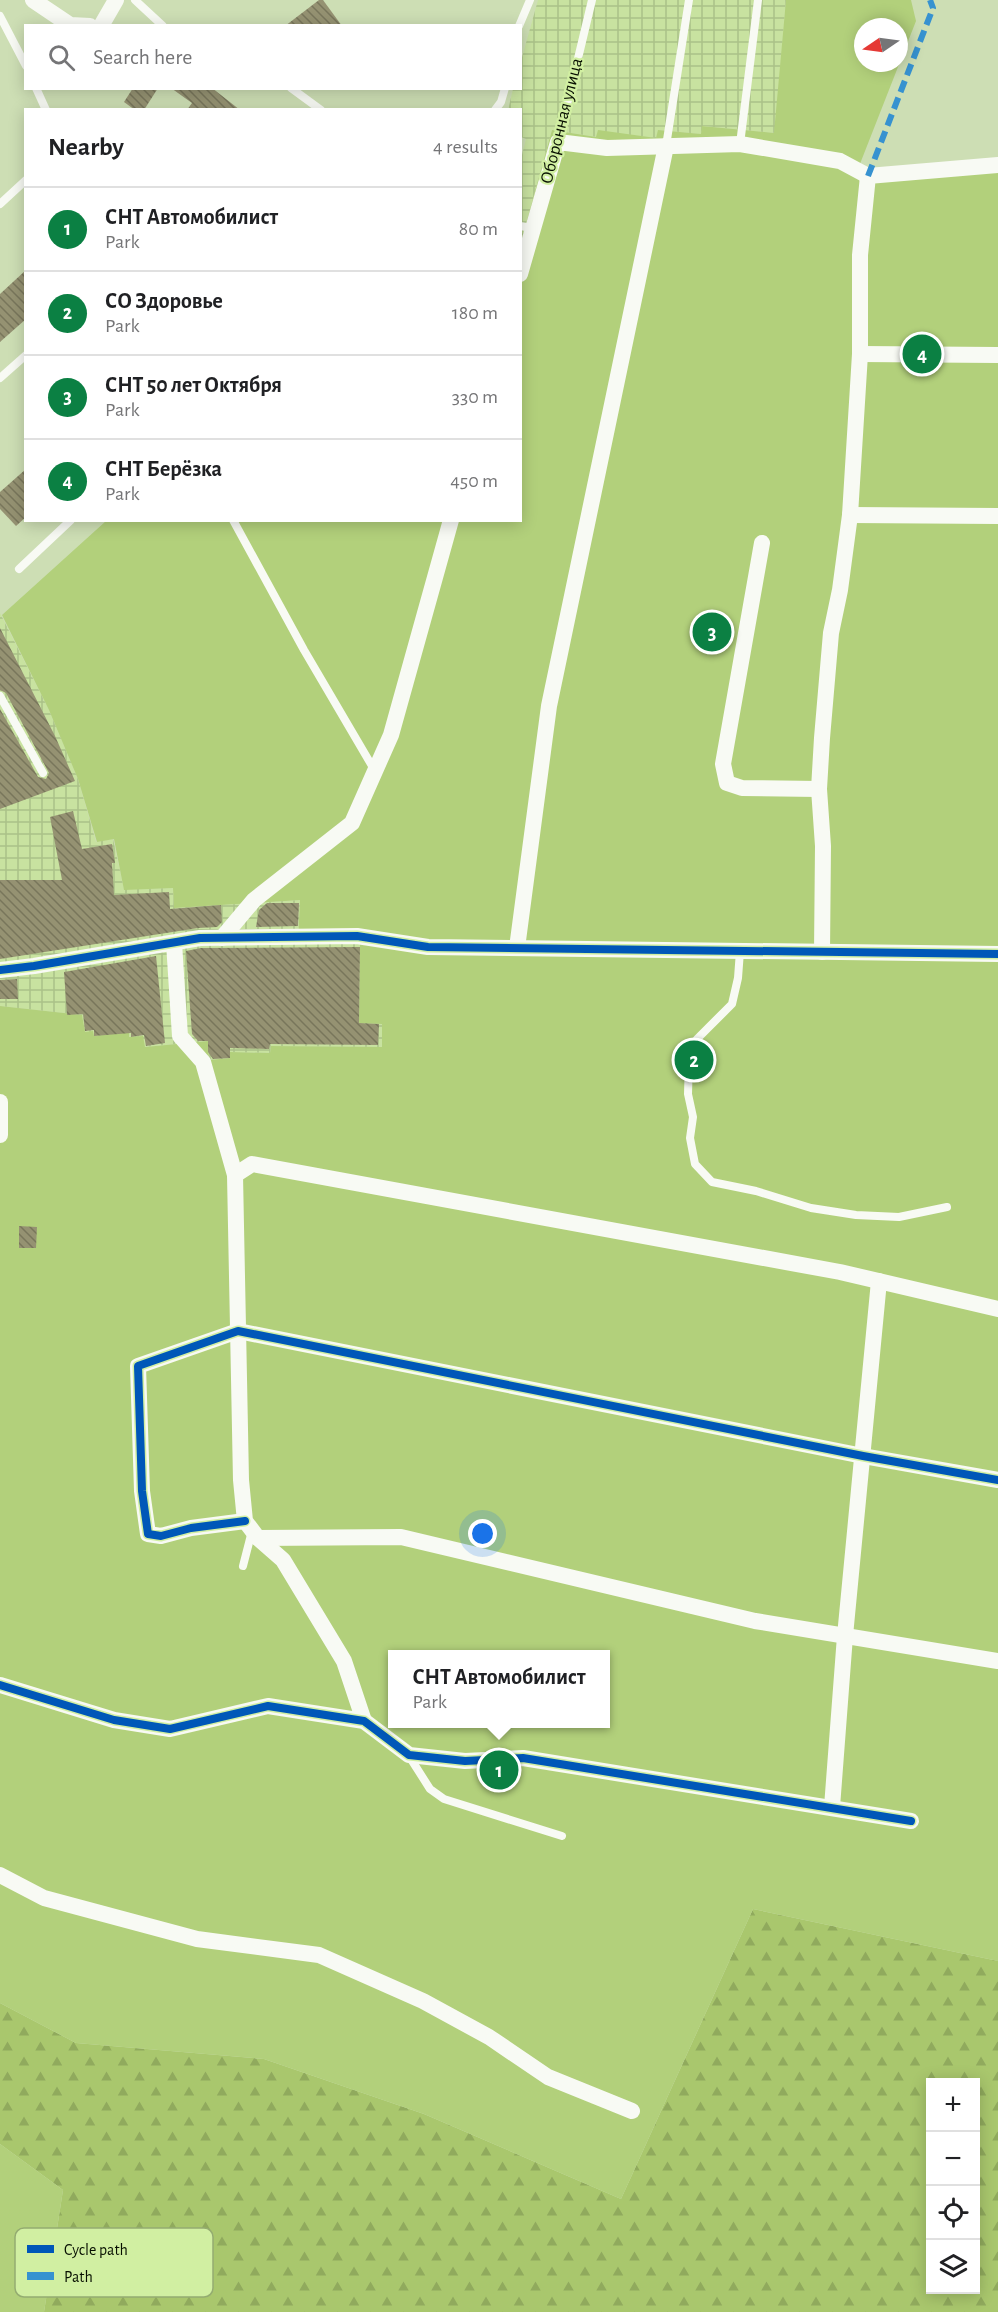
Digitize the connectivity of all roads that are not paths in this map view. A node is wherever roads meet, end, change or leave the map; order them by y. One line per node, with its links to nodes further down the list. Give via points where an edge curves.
1 (33, 0): 9 (street)
2 (116, 0): 10 (street)
3 (135, 0): 11 (lane)
4 (530, 0): 12 (lane)
5 (592, 0): 20 (lane, Оборонная улица)
6 (689, 0): 22 (lane)
7 (758, 0): 21 (lane)
8 (0, 16): 13 (lane)
9 (69, 24)
10 (102, 24)
11 (162, 24)
12 (520, 24)
13 (24, 62)
14 (37, 90): 17 (lane)
15 (294, 90): 18 (lane)
16 (505, 90): 19 (lane)
17 (45, 108)
18 (318, 108)
19 (496, 108)
20 (558, 142): 22 (street, via 606,148); 27 (street, Оборонная улица)
21 (740, 144): 22 (street); 24 (street, via 840,161)
22 (666, 146): 46 (street, via 549,706)
23 (998, 165): 24 (street)
24 (868, 176): 29 (street, via 860,255)
25 (24, 182): 26 (lane)
26 (0, 204)
27 (527, 227): 28 (street, Оборонная улица)
28 (522, 261)
29 (860, 354): 30 (street); 33 (street)
30 (998, 355)
31 (24, 357): 32 (lane)
32 (0, 378)
33 (850, 515): 34 (street); 43 (street, via 831,633)
34 (998, 516)
35 (69, 522): 39 (lane)
36 (234, 522): 41 (lane)
37 (450, 522): 41 (street, via 391,735)
38 (762, 543): 43 (street, via 723,764 727,783 742,788)
39 (19, 569)
40 (0, 696): 42 (lane)
41 (375, 771): 44 (street, via 352,823 254,900)
42 (43, 774)
43 (819, 789): 48 (street)
44 (222, 938): 45 (street); 46 (street, via 357,936 428,948)
45 (174, 943): 50 (street); 53 (street, via 180,1036 203,1062)
46 (517, 948): 47 (street)
47 (740, 951): 48 (street); 54 (lane, via 732,1004 697,1039 689,1060 688,1094 693,1117 690,1138 695,1164 712,1182 811,1208 899,1217)
48 (822, 952): 49 (street)
49 (998, 954)
50 (0, 970)
51 (0, 1102): 52 (street)
52 (0, 1135)
53 (235, 1175): 55 (street, via 252,1164); 57 (street)
54 (947, 1207)
55 (879, 1281): 56 (street); 58 (street)
56 (998, 1310)
57 (238, 1331): 58 (street); 60 (street, via 241,1480); 60 (street, via 138,1366 142,1491 148,1534 161,1536 191,1528)
58 (863, 1456): 59 (street); 62 (street)
59 (998, 1480)
60 (252, 1530): 61 (lane); 62 (street, via 401,1537 755,1621); 65 (street, via 283,1560 344,1660)
61 (243, 1566)
62 (846, 1636): 63 (street); 67 (street)
63 (998, 1661)
64 (0, 1685): 65 (street, via 114,1720 170,1729 268,1706)
65 (364, 1721): 66 (street)
66 (409, 1755): 67 (street, via 465,1761 523,1758); 69 (lane, via 430,1789 444,1799)
67 (832, 1807): 68 (street)
68 (911, 1821)
69 (562, 1836)
70 (0, 1875): 71 (street, via 44,1898 197,1939 319,1955 423,2001 489,2037 548,2077)
71 (632, 2111)

